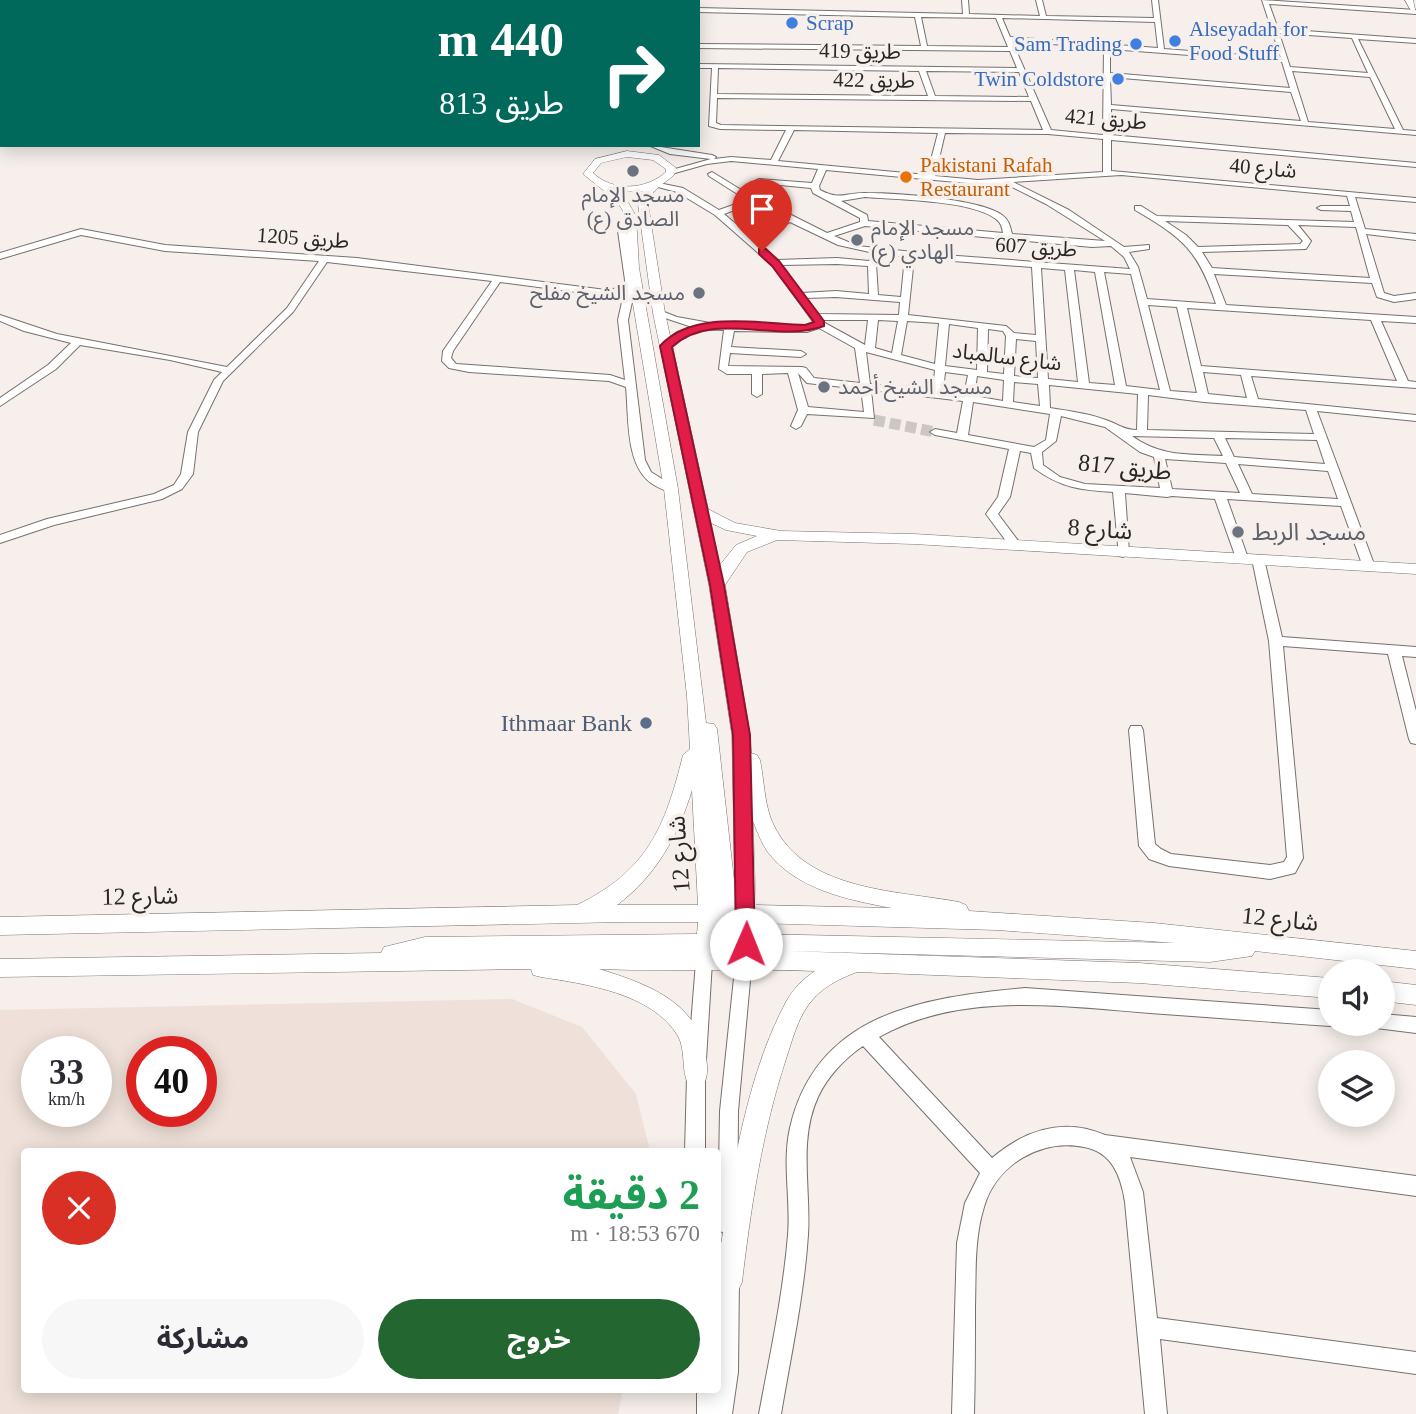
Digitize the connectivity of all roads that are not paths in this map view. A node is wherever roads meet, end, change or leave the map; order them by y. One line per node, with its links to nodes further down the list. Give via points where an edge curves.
1 (824, 0): 9 (street)
2 (894, 0): 11 (street)
3 (965, 0): 13 (street)
4 (1039, 0): 15 (street)
5 (1155, 0): 16 (street)
6 (1409, 0): 10 (street)
7 (1265, 1): 10 (street); 17 (street)
8 (700, 10): 9 (street)
9 (822, 12): 11 (street)
10 (1416, 12)
11 (892, 13): 12 (street)
12 (918, 14): 13 (street); 23 (street)
13 (966, 15): 14 (street)
14 (998, 16): 15 (street); 19 (street)
15 (1043, 17): 16 (street)
16 (1157, 20): 25 (street)
17 (1275, 31): 18 (street); 26 (street)
18 (1354, 37): 20 (street); 32 (street)
19 (1008, 39): 22 (street); 24 (street)
20 (1416, 41)
21 (700, 46): 23 (street)
22 (1107, 46): 25 (street); 31 (street)
23 (924, 48): 24 (street)
24 (1012, 49): 30 (street)
25 (1161, 50): 26 (street)
26 (1286, 65): 32 (street); 33 (street)
27 (700, 66): 28 (street, طريق 419)
28 (715, 67): 29 (street, طريق 419); 34 (street)
29 (922, 69): 30 (street, طريق 419); 35 (street)
30 (1021, 70): 36 (street)
31 (1106, 75): 33 (street); 37 (street)
32 (1371, 75): 41 (street)
33 (1295, 90): 38 (street)
34 (714, 96): 35 (street, طريق 422); 39 (street, طريق 421, via 712,124)
35 (932, 98): 36 (street, طريق 422)
36 (1034, 99): 42 (street)
37 (1107, 107): 38 (street); 44 (street)
38 (1305, 123): 41 (street)
39 (791, 128): 40 (street, طريق 421); 51 (street)
40 (942, 130): 42 (street, طريق 421); 57 (street)
41 (1400, 131): 43 (street)
42 (1048, 132): 44 (street, طريق 421)
43 (1416, 133)
44 (1105, 136): 52 (street, طريق 421); 55 (street)
45 (618, 147): 47 (street)
46 (651, 150): 47 (street); 48 (street); 49 (street)
47 (606, 158): 62 (street, via 589,169 592,179)
48 (734, 159): 50 (street); 51 (street); 60 (street)
49 (662, 160): 50 (street); 54 (street)
50 (706, 162): 54 (street)
51 (774, 162): 53 (street)
52 (1416, 165)
53 (823, 167): 57 (street); 64 (street)
54 (671, 173): 63 (street)
55 (1107, 173): 61 (street, شارع 40); 65 (street, شارع 40)
56 (712, 174): 60 (street, طريق 607)
57 (930, 178): 59 (street)
58 (759, 181): 64 (street)
59 (978, 182): 61 (street); 69 (street)
60 (724, 183): 66 (street, طريق 607)
61 (1021, 183): 84 (street)
62 (601, 184): 63 (street, via 626,188); 74 (street, via 621,199)
63 (655, 184): 73 (street, شارع سالمباد, via 680,190); 120 (street, شارع 12, via 643,204)
64 (815, 186): 67 (street)
65 (1350, 194): 68 (street, شارع 40); 72 (street)
66 (754, 200): 73 (street); 76 (street, طريق 607)
67 (831, 200): 69 (street, via 865,195); 78 (street, via 864,217)
68 (1416, 200)
69 (972, 205): 83 (street, via 998,216)
70 (1138, 208): 75 (street)
71 (1321, 208): 72 (street)
72 (1355, 209): 79 (street)
73 (718, 213): 86 (street, شارع سالمباد)
74 (631, 216): 110 (street, via 622,231); 182 (street, شارع 12, via 633,268)
75 (1157, 218): 77 (street); 93 (street)
76 (790, 219): 80 (street, طريق 607); 86 (street)
77 (1290, 222): 79 (street); 93 (street, via 1307,241 1303,247)
78 (861, 226): 82 (street); 83 (street)
79 (1361, 228): 85 (street); 109 (street)
80 (813, 229): 81 (street); 82 (street, طريق 607)
81 (801, 233)
82 (827, 236): 88 (street, طريق 607)
83 (1008, 237): 89 (street)
84 (1102, 237): 89 (street); 90 (street)
85 (1416, 237)
86 (749, 240): 99 (street, شارع سالمباد)
87 (869, 242): 94 (street, via 878,244)
88 (841, 243): 94 (street, طريق 607); 98 (street)
89 (1079, 243): 90 (street)
90 (1112, 243): 92 (street)
91 (1146, 247): 92 (street)
92 (1122, 250): 106 (street)
93 (1197, 250): 105 (street)
94 (877, 251): 95 (street, طريق 607); 100 (street)
95 (911, 255): 101 (street, طريق 607); 115 (street)
96 (0, 256): 97 (street, طريق 1205, via 81,233 165,248)
97 (325, 258): 107 (street, طريق 1205); 143 (street, via 290,310)
98 (838, 261): 99 (street); 100 (street)
99 (775, 263): 112 (street, شارع سالمباد)
100 (872, 264): 114 (street)
101 (1036, 265): 103 (street, طريق 607); 133 (street)
102 (1325, 266): 108 (street)
103 (1069, 267): 104 (street, طريق 607); 153 (street)
104 (1099, 269): 106 (street, طريق 607); 156 (street)
105 (1210, 271): 108 (street); 119 (street)
106 (1135, 272): 116 (street)
107 (498, 279): 111 (street, طريق 1205); 148 (street, via 447,351 448,363 469,369)
108 (1330, 279): 109 (street)
109 (1376, 282): 113 (street, via 1386,299)
110 (630, 289): 111 (street, طريق 1205); 117 (street)
111 (606, 293): 117 (street, طريق 1205)
112 (801, 296): 114 (street); 125 (street, شارع سالمباد)
113 (1416, 296)
114 (874, 298): 115 (street)
115 (906, 300): 123 (street)
116 (1143, 302): 118 (street); 160 (street)
117 (626, 303): 140 (street, via 623,320)
118 (1181, 304): 119 (street); 142 (street)
119 (1222, 307): 124 (street)
120 (659, 313): 128 (street); 135 (street, شارع 12)
121 (0, 318): 134 (street, via 30,332)
122 (873, 318): 123 (street); 125 (street); 136 (street)
123 (904, 318): 127 (street); 139 (street)
124 (1374, 318): 126 (street); 151 (street)
125 (818, 320): 131 (street); 136 (street, شارع سالمباد)
126 (1416, 320)
127 (944, 322): 130 (street); 141 (street)
128 (706, 326): 129 (street); 135 (street, via 680,334)
129 (730, 326): 131 (street); 137 (street)
130 (982, 326): 132 (street); 147 (street)
131 (807, 329): 138 (street)
132 (1009, 333): 133 (street); 149 (street)
133 (1042, 339): 150 (street)
134 (76, 343): 143 (street); 163 (street, via 52,367)
135 (666, 346): 188 (street, شارع 12)
136 (865, 348): 139 (street, شارع سالمباد); 155 (street)
137 (728, 350): 138 (street); 144 (street, via 724,369)
138 (801, 354): 145 (street)
139 (895, 357): 141 (street, شارع سالمباد)
140 (628, 368): 148 (street); 152 (street)
141 (940, 368): 147 (street, شارع سالمباد); 159 (street)
142 (1199, 369): 146 (street); 161 (street)
143 (227, 370): 190 (street, via 193,432 187,474 178,487 158,497)
144 (757, 370): 145 (street); 158 (street)
145 (797, 370): 155 (street, via 811,381); 167 (street)
146 (1245, 372): 151 (street); 164 (street)
147 (977, 374): 149 (street, شارع سالمباد); 162 (street)
148 (604, 377): 152 (street)
149 (1009, 378): 150 (street, شارع سالمباد); 165 (street)
150 (1043, 382): 153 (street, شارع سالمباد); 168 (street)
151 (1404, 384): 154 (street)
152 (629, 385): 182 (street, via 640,464 649,477)
153 (1084, 385): 156 (street, شارع سالمباد)
154 (1416, 386)
155 (864, 388): 159 (street); 167 (street, via 872,418)
156 (1121, 389): 157 (street, شارع سالمباد)
157 (1143, 393): 160 (street, شارع سالمباد); 173 (street)
158 (757, 394)
159 (938, 394): 162 (street)
160 (1166, 395): 161 (street, شارع سالمباد)
161 (1204, 399): 164 (street, شارع سالمباد)
162 (970, 401): 165 (street); 175 (street)
163 (0, 403)
164 (1254, 403): 166 (street, شارع سالمباد)
165 (1008, 406): 168 (street)
166 (1310, 408): 169 (street, شارع سالمباد); 176 (street)
167 (803, 410): 170 (street)
168 (1050, 411): 172 (street, via 1094,420); 178 (street, via 1051,441)
169 (1416, 418)
170 (796, 426)
171 (935, 432): 175 (street)
172 (1122, 433): 173 (street); 179 (street)
173 (1143, 433): 174 (street)
174 (1218, 435): 176 (street); 180 (street)
175 (962, 437): 177 (street)
176 (1320, 437): 181 (street)
177 (1015, 447): 178 (street); 191 (street, via 1004,497 992,514)
178 (1036, 451): 183 (street, طريق 817, via 1038,466 1056,479)
179 (1159, 455): 180 (street); 184 (street)
180 (1232, 462): 181 (street); 186 (street)
181 (1331, 468): 187 (street)
182 (671, 489): 198 (street, شارع 12)
183 (1119, 491): 184 (street, طريق 817); 192 (street)
184 (1167, 494): 185 (street, طريق 817)
185 (1220, 496): 186 (street, طريق 817); 193 (street)
186 (1247, 496): 187 (street, طريق 817)
187 (1344, 503): 194 (street)
188 (700, 511): 189 (street, شارع 8, via 731,527); 196 (street, شارع 12)
189 (781, 536): 191 (street, شارع 8); 196 (street, شارع 8, via 742,547 733,554)
190 (0, 539)
191 (1016, 546): 192 (street, شارع 8)
192 (1123, 553): 193 (street, شارع 8)
193 (1250, 558): 194 (street, شارع 8); 197 (street)
194 (1368, 564): 195 (street, شارع 8)
195 (1416, 569)
196 (717, 585): 203 (street, شارع 12)
197 (1276, 641): 199 (street); 202 (street, via 1295,858 1289,868 1270,872 1169,860 1155,854 1147,846)
198 (690, 649): 201 (street, شارع 12); 208 (street, via 702,666)
199 (1394, 650): 200 (street); 204 (street)
200 (1416, 652)
201 (697, 723): 205 (street, via 688,774 662,846 625,887 594,908); 208 (street, شارع 12)
202 (1136, 730)
203 (741, 735): 206 (street, via 749,749 767,832 801,871 859,893); 208 (street, شارع 12)
204 (1416, 739)
205 (577, 913): 207 (street, شارع 12); 208 (street, شارع 12)
206 (1000, 921): 208 (street, شارع 12); 209 (street, شارع 12)
207 (0, 926)
208 (734, 932): 209 (street, via 791,942 1210,953); 210 (street); 210 (street); 213 (street, شارع 12); 228 (street, شارع 12, via 727,1150)
209 (1277, 944): 212 (street, شارع 12)
210 (705, 951): 211 (street); 214 (street, via 687,944 425,946); 223 (street)
211 (464, 960): 214 (street); 223 (street, via 565,972 650,998 670,1010 686,1029)
212 (1416, 960)
213 (862, 961): 216 (street, شارع 12); 228 (street, via 824,976 803,995 792,1014 758,1114)
214 (358, 962): 215 (street)
215 (0, 968)
216 (1318, 987)
217 (1395, 993): 218 (street)
218 (1416, 995)
219 (1318, 1017): 222 (street, via 1025,996 942,1006)
220 (1395, 1023): 221 (street)
221 (1416, 1025)
222 (864, 1034): 226 (street); 234 (street, via 821,1073 807,1099 799,1129 798,1234)
223 (696, 1076): 225 (street)
224 (1104, 1144): 226 (street, via 1077,1135 1038,1140 1021,1147); 227 (street); 229 (street, via 1120,1159 1130,1179)
225 (695, 1148)
226 (992, 1172): 235 (street, via 977,1196 968,1224)
227 (1416, 1186)
228 (729, 1282): 233 (street, شارع 12)
229 (1149, 1327): 230 (street); 236 (street)
230 (1416, 1363)
231 (708, 1393): 232 (street)
232 (708, 1414)
233 (721, 1414)
234 (771, 1414)
235 (963, 1414)
236 (1156, 1414)

